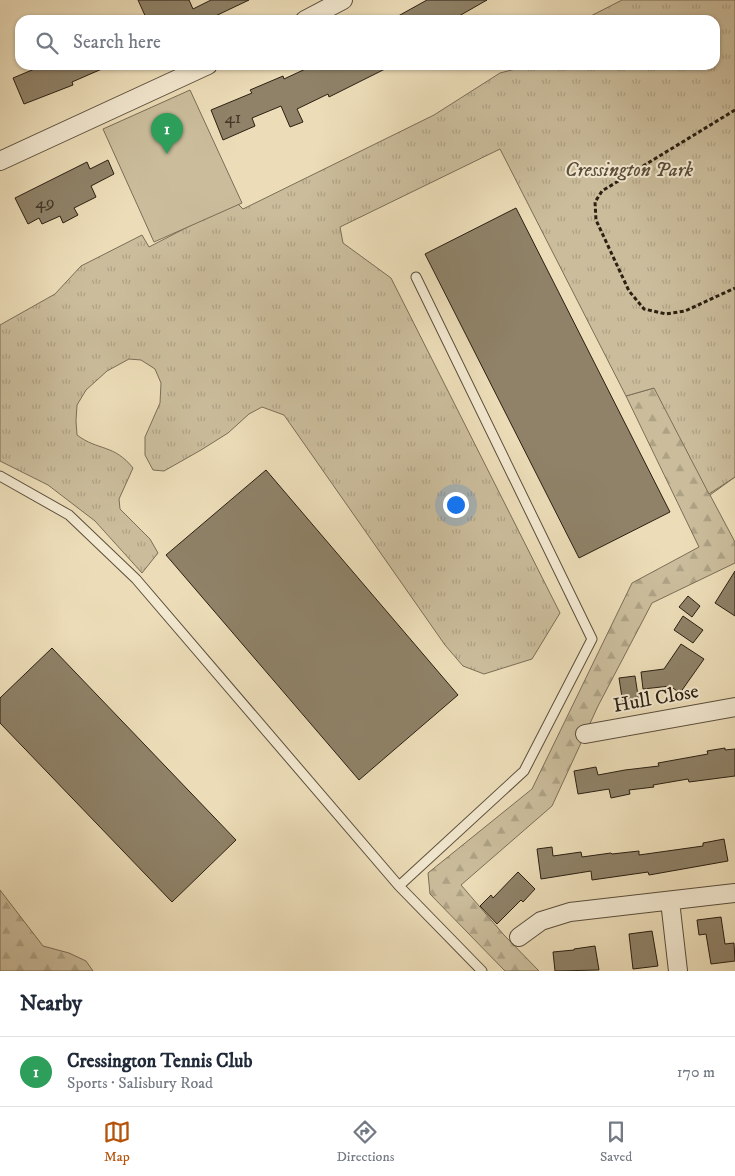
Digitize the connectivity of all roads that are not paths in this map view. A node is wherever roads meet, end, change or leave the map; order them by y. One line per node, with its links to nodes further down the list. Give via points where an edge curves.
1 (343, 0): 2 (street)
2 (314, 15)
3 (197, 70): 4 (street)
4 (0, 161)
5 (416, 277): 9 (lane, via 592,639 524,771)
6 (0, 476): 9 (lane, via 68,515 136,579)
7 (735, 707): 8 (street, Hull Close)
8 (585, 734)
9 (399, 886): 13 (lane)
10 (735, 893): 11 (street)
11 (670, 901): 12 (street, via 570,912 541,921); 14 (street)
12 (519, 937)
13 (482, 971)
14 (678, 971)

